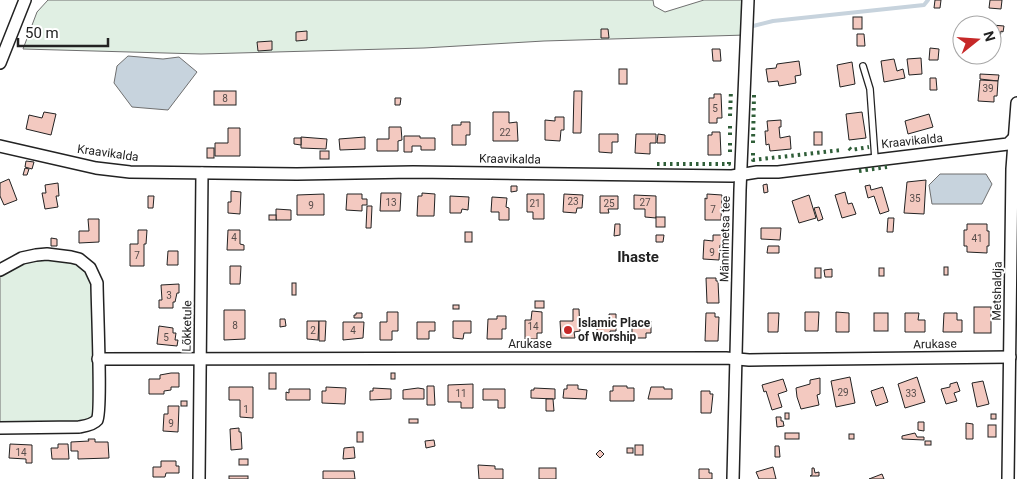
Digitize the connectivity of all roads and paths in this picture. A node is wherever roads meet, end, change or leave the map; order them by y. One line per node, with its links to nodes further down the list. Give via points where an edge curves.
1 (25, 0): 3 (street)
2 (748, 0): 10 (street, Männimetsa tee)
3 (0, 63)
4 (863, 66): 8 (lane, via 870,89)
5 (1017, 103): 6 (street, Metshaldja)
6 (1016, 136): 8 (street, Kraavikalda, via 1008,144); 12 (street, Metshaldja, via 1012,169)
7 (0, 146): 9 (street, Kraavikalda, via 96,168)
8 (875, 159): 10 (street, Kraavikalda)
9 (202, 173): 10 (street, Kraavikalda); 15 (street, Lõkketule)
10 (741, 175): 14 (street, Männimetsa tee)
11 (0, 270): 13 (street, via 22,258 47,254 78,260 90,268 97,283)
12 (1010, 357): 14 (street, Arukase); 19 (street, Metshaldja)
13 (98, 358): 15 (street, Arukase); 16 (street, via 97,420 79,427)
14 (736, 359): 15 (street, Arukase); 18 (street, Männimetsa tee)
15 (200, 360): 17 (street, Lõkketule)
16 (0, 428)
17 (200, 479)
18 (733, 479)
19 (1008, 479)

